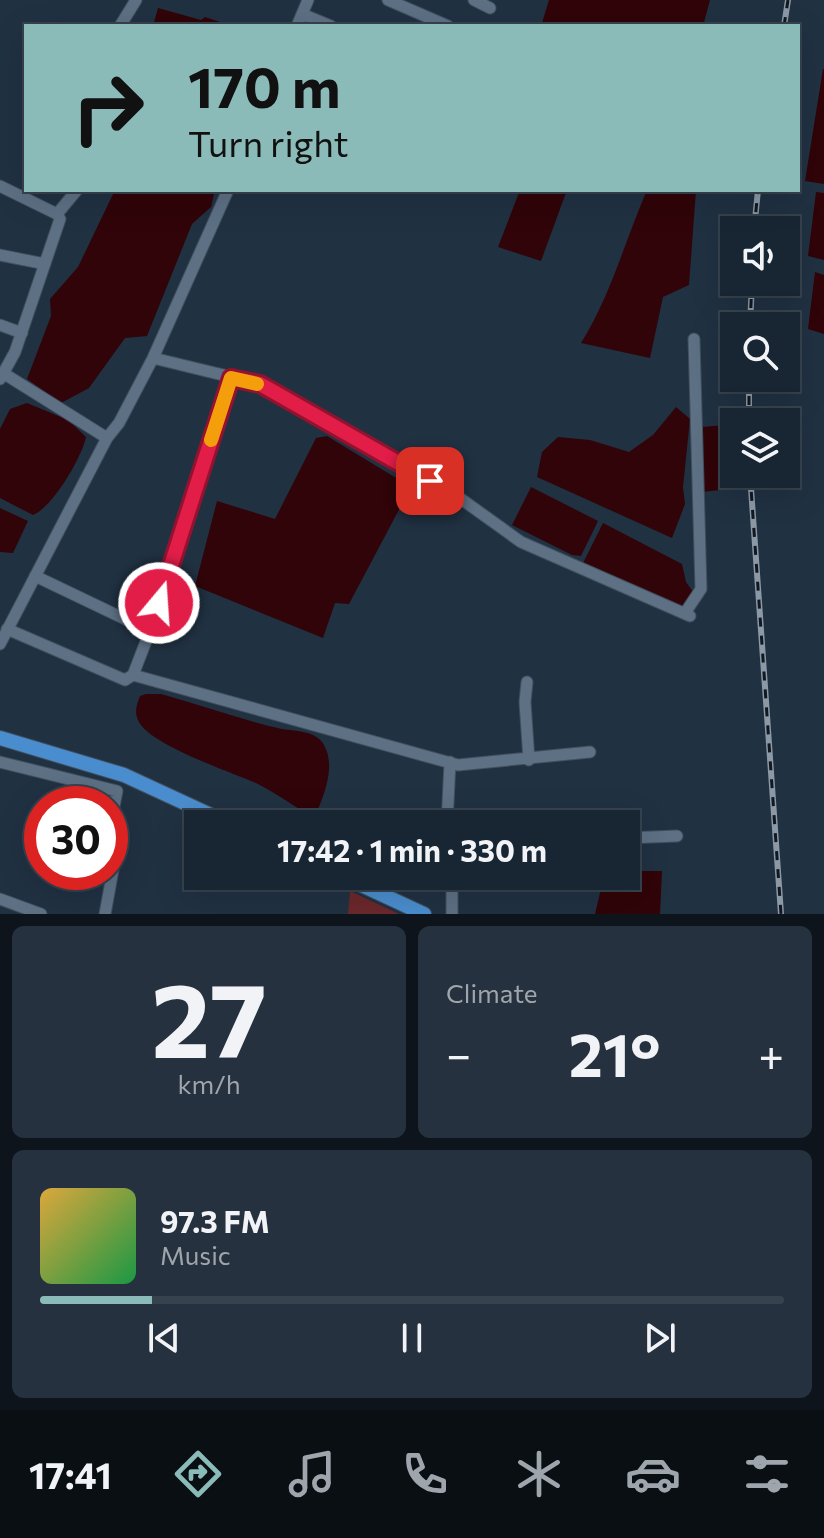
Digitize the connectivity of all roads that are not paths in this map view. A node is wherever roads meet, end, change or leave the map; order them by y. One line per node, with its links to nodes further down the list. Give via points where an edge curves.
1 (136, 0): 7 (street)
2 (308, 0): 6 (street)
3 (388, 0): 9 (street)
4 (474, 0): 5 (street)
5 (490, 8)
6 (299, 20): 8 (street)
7 (121, 24)
8 (320, 24)
9 (443, 24)
10 (0, 186): 13 (street)
11 (75, 192): 13 (street)
12 (227, 192): 19 (street)
13 (57, 214): 15 (street, via 60,219)
14 (0, 255): 15 (street)
15 (45, 264): 17 (street)
16 (0, 325): 17 (street)
17 (22, 333): 20 (street)
18 (694, 339): 21 (street, via 701,589 688,614 521,542 457,496 298,405 260,384)
19 (153, 358): 21 (street); 22 (street)
20 (2, 376): 22 (street)
21 (231, 378): 25 (street)
22 (107, 438): 23 (street)
23 (35, 576): 24 (street); 25 (street)
24 (7, 629): 26 (street); 27 (street, via 125,680)
25 (150, 631): 27 (street)
26 (0, 644)
27 (133, 675): 33 (street)
28 (527, 682): 31 (street)
29 (0, 738): 35 (main road, via 124,775)
30 (590, 752): 31 (street)
31 (529, 760): 33 (street)
32 (0, 762): 34 (street)
33 (450, 762): 36 (street)
34 (97, 786)
35 (200, 810)
36 (448, 810)
37 (677, 836): 38 (street)
38 (640, 837)
39 (109, 890): 44 (street)
40 (372, 890): 45 (main road)
41 (452, 890): 46 (street)
42 (0, 899): 43 (street)
43 (41, 914)
44 (105, 914)
45 (424, 914)
46 (452, 914)

